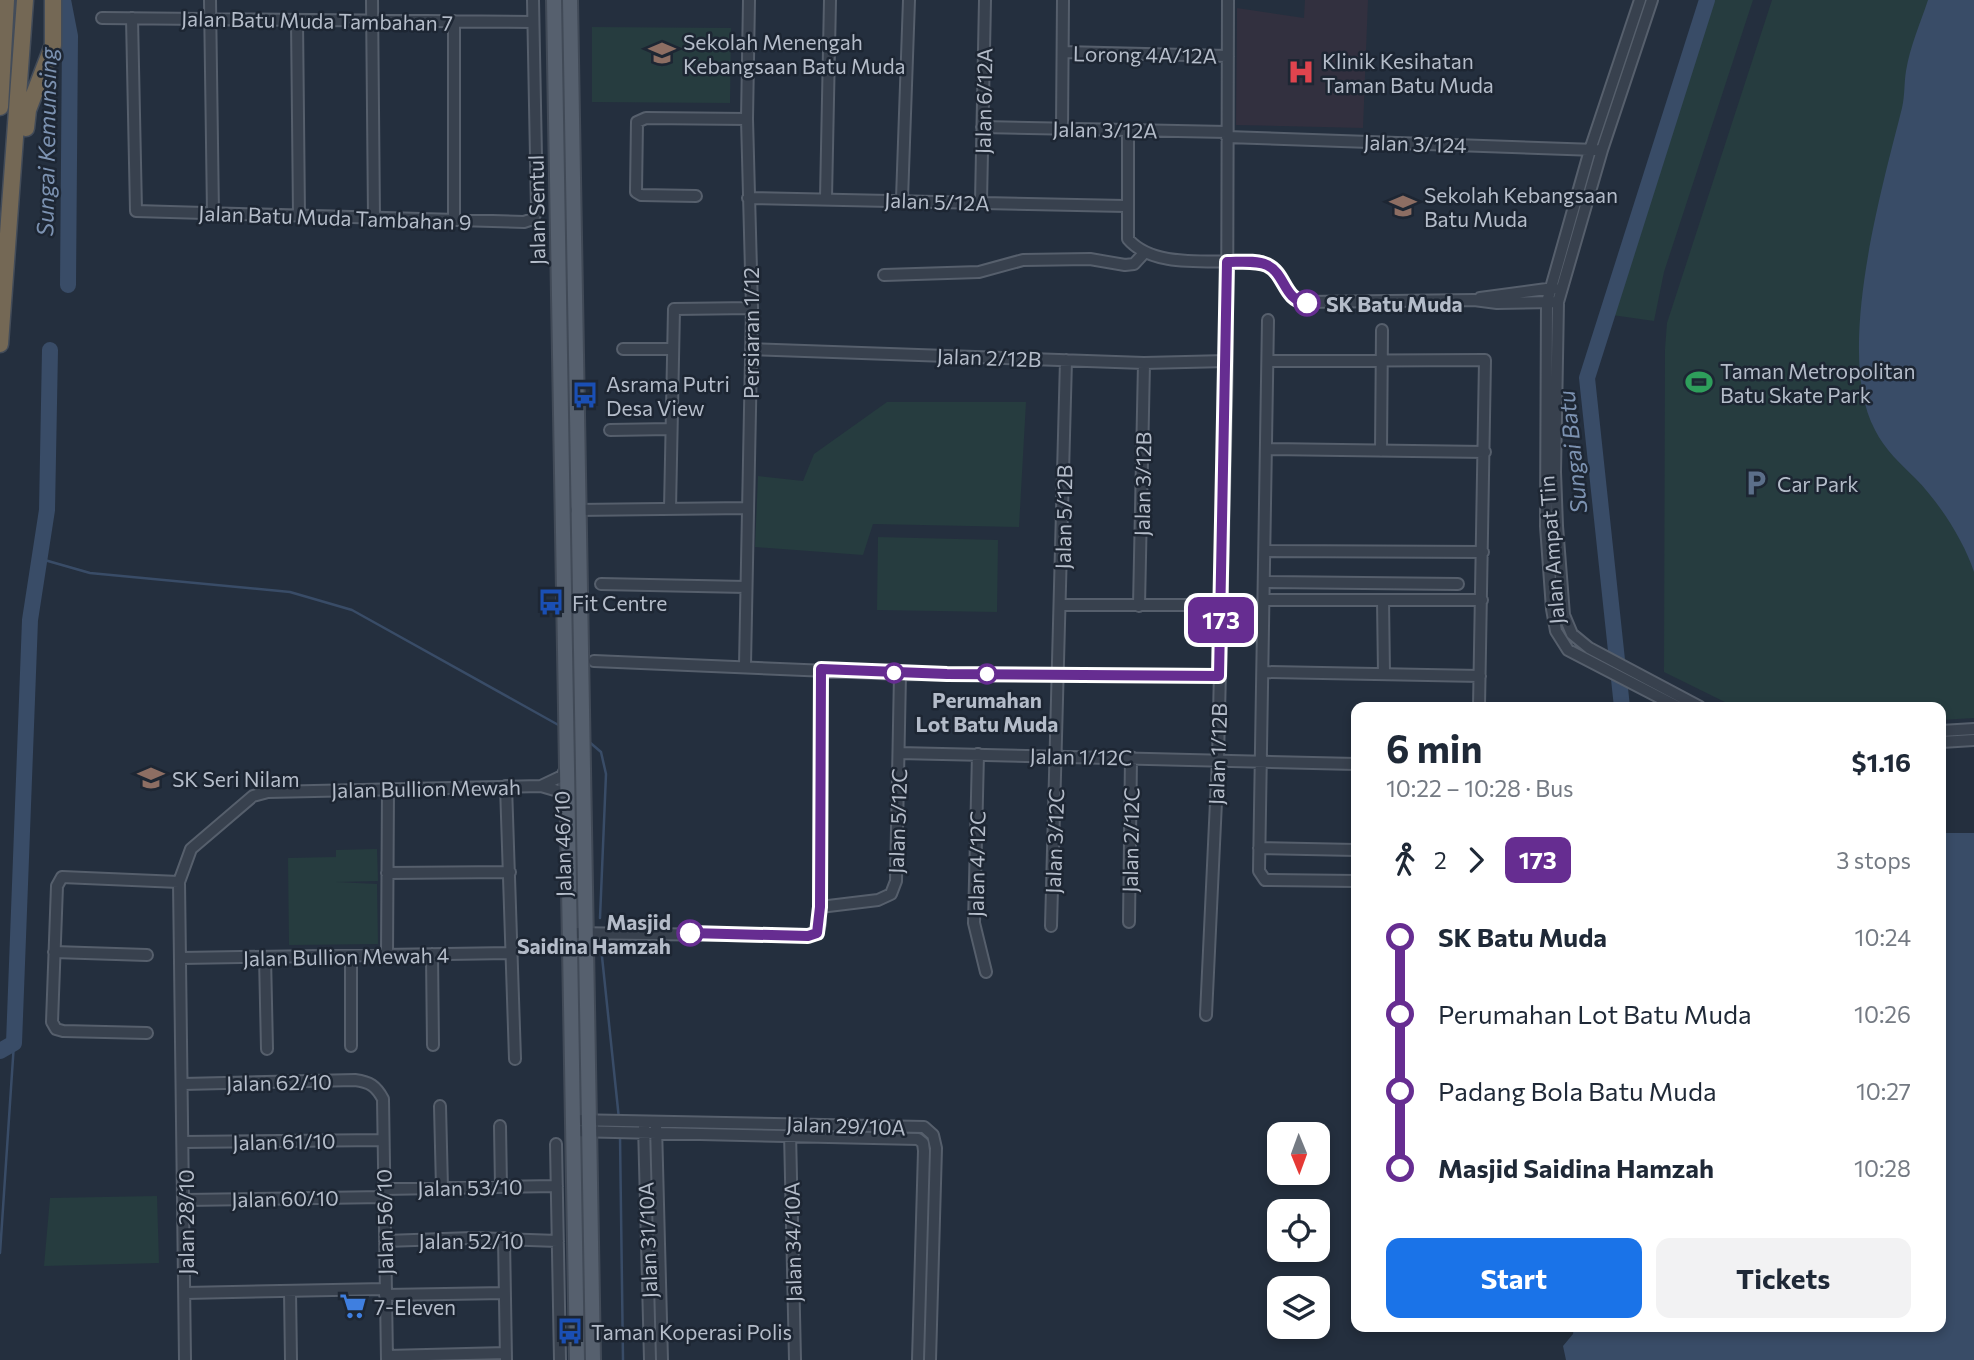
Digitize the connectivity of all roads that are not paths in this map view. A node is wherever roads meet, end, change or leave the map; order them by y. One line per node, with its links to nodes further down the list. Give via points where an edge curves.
1 (6, 0): 26 (highway)
2 (25, 0): 52 (highway)
3 (53, 0): 52 (highway, via 53,45 28,110)
4 (210, 0): 19 (street)
5 (372, 0): 21 (street)
6 (533, 0): 23 (street)
7 (570, 0): 64 (main road, Jalan Sentul)
8 (749, 0): 28 (street, Persiaran 1/12)
9 (830, 0): 37 (street)
10 (909, 0): 38 (street)
11 (985, 0): 29 (street, Jalan 6/12A)
12 (1063, 0): 24 (street)
13 (1228, 0): 25 (street, Jalan 1/12B)
14 (1640, 0): 33 (street, Jalan Ampat Tin)
15 (1652, 0): 34 (street, Jalan Ampat Tin)
16 (554, 4): 65 (main road, Jalan Sentul)
17 (102, 18): 18 (street, Jalan Batu Muda Tambahan 7)
18 (132, 18): 19 (street, Jalan Batu Muda Tambahan 7); 41 (street, Jalan Batu Muda Tambahan 9, via 136,211)
19 (210, 19): 20 (street, Jalan Batu Muda Tambahan 7); 41 (street)
20 (297, 20): 21 (street, Jalan Batu Muda Tambahan 7); 42 (street)
21 (372, 20): 22 (street, Jalan Batu Muda Tambahan 7); 43 (street)
22 (454, 21): 23 (street, Jalan Batu Muda Tambahan 7); 44 (street)
23 (533, 22): 44 (street, Jalan Batu Muda Tambahan 9, via 537,204 533,219)
24 (1063, 52): 25 (street, Lorong 4A/12A); 30 (street)
25 (1228, 56): 32 (street, Jalan 1/12B)
26 (0, 90): 27 (highway)
27 (0, 107)
28 (747, 119): 35 (street, via 646,118 637,122 636,192); 36 (street, Persiaran 1/12)
29 (982, 127): 30 (street, Jalan 3/12A); 39 (street, Jalan 6/12A)
30 (1062, 128): 31 (street, Jalan 3/12A)
31 (1128, 130): 32 (street, Jalan 3/12A); 40 (street)
32 (1227, 133): 33 (street, Jalan 3/124); 46 (street, Jalan 1/12B)
33 (1590, 150): 34 (street, Jalan 3/124); 48 (street, Jalan Ampat Tin)
34 (1602, 150): 48 (street, Jalan Ampat Tin)
35 (696, 195)
36 (748, 198): 37 (street, Jalan 5/12A); 51 (street, Persiaran 1/12)
37 (826, 198): 38 (street, Jalan 5/12A)
38 (902, 199): 39 (street, Jalan 5/12A)
39 (981, 202): 40 (street, Jalan 5/12A)
40 (1125, 206): 45 (street, via 1128,239)
41 (214, 214): 42 (street, Jalan Batu Muda Tambahan 9)
42 (299, 216): 43 (street, Jalan Batu Muda Tambahan 9)
43 (374, 218): 44 (street, Jalan Batu Muda Tambahan 9)
44 (454, 220)
45 (1145, 253): 46 (street); 47 (street, via 1134,264 1125,265 1090,259 1023,260 979,272)
46 (1227, 262): 49 (street, via 1271,267 1290,295 1303,302); 60 (street, Jalan 1/12B)
47 (884, 275)
48 (1556, 288): 49 (street); 50 (street, Jalan Ampat Tin)
49 (1474, 300): 50 (street)
50 (1553, 302): 97 (street, Jalan Ampat Tin, via 1544,473 1552,609 1562,643)
51 (752, 309): 57 (street, via 674,309); 58 (street, Persiaran 1/12)
52 (3, 311): 55 (highway)
53 (1268, 320): 61 (street)
54 (1382, 330): 62 (street)
55 (0, 344)
56 (623, 349): 57 (street)
57 (673, 349): 66 (street)
58 (751, 349): 59 (street, Jalan 2/12B); 71 (street, Persiaran 1/12)
59 (1066, 360): 63 (street, Jalan 2/12B); 85 (street, Jalan 5/12B)
60 (1227, 361): 63 (street, Jalan 2/12B); 86 (street, Jalan 1/12B)
61 (1268, 361): 62 (street); 68 (street)
62 (1382, 361): 69 (street); 70 (street, via 1485,360)
63 (1144, 363): 87 (street, Jalan 3/12B)
64 (574, 369): 73 (main road, Jalan 46/10)
65 (560, 411): 112 (main road, Jalan 46/10)
66 (671, 429): 67 (street); 72 (street)
67 (610, 430)
68 (1266, 449): 69 (street); 74 (street)
69 (1381, 451): 70 (street)
70 (1485, 452): 75 (street)
71 (747, 508): 72 (street); 80 (street, Persiaran 1/12)
72 (670, 509): 73 (street)
73 (576, 510): 127 (main road, Jalan 46/10)
74 (1265, 551): 75 (street); 76 (street)
75 (1483, 552): 84 (street)
76 (1265, 582): 77 (street); 81 (street)
77 (1368, 583): 79 (street); 82 (street)
78 (601, 584): 80 (street)
79 (1458, 584)
80 (746, 587): 89 (street, Persiaran 1/12)
81 (1265, 600): 82 (street); 91 (street)
82 (1367, 600): 83 (street)
83 (1383, 600): 84 (street); 94 (street)
84 (1482, 600): 96 (street)
85 (1061, 605): 87 (street); 93 (street, Jalan 5/12B)
86 (1221, 605): 87 (street); 95 (street, Jalan 1/12B)
87 (1139, 606)
88 (594, 662): 89 (street)
89 (745, 665): 90 (street)
90 (821, 669): 92 (street); 123 (street)
91 (1264, 672): 94 (street); 110 (street)
92 (900, 674): 93 (street); 105 (street, Jalan 5/12C)
93 (1060, 674): 95 (street); 107 (street, Jalan 3/12C)
94 (1384, 674): 96 (street)
95 (1219, 676): 109 (street, Jalan 1/12B)
96 (1480, 676): 98 (street)
97 (1649, 686): 99 (street, Jalan Ampat Tin); 100 (street, Jalan Ampat Tin)
98 (1479, 702)
99 (1671, 702)
100 (1688, 702)
101 (1974, 729): 102 (street)
102 (1946, 731)
103 (1974, 740): 104 (street)
104 (1946, 742)
105 (899, 752): 106 (street, Jalan 1/12C); 123 (street, Jalan 5/12C, via 896,881 891,894 878,900)
106 (978, 754): 107 (street, Jalan 1/12C); 136 (street, Jalan 4/12C, via 974,923)
107 (1057, 756): 108 (street, Jalan 1/12C); 125 (street, Jalan 3/12C)
108 (1132, 757): 109 (street, Jalan 1/12C); 124 (street, Jalan 2/12C)
109 (1218, 759): 110 (street, Jalan 1/12C); 137 (street, Jalan 1/12B)
110 (1263, 761): 111 (street, Jalan 1/12C); 117 (street)
111 (1351, 764)
112 (566, 768): 114 (street, Jalan Bullion Mewah, via 562,776); 116 (main road, Jalan 46/10)
113 (506, 786): 114 (street, Jalan Bullion Mewah); 115 (street, Jalan Bullion Mewah); 119 (street)
114 (541, 786): 116 (street, Jalan Bullion Mewah, via 558,792)
115 (387, 789): 120 (street); 121 (street, Jalan Bullion Mewah, via 253,796 191,849)
116 (566, 802): 126 (main road, Jalan 46/10)
117 (1259, 848): 118 (street); 122 (street, via 1265,880)
118 (1351, 850)
119 (510, 872): 120 (street); 129 (street)
120 (387, 873): 132 (street)
121 (179, 881): 128 (street, via 62,877 57,886); 135 (street, Jalan Bullion Mewah)
122 (1351, 881)
123 (820, 907): 127 (street, via 818,929 808,936)
124 (1129, 922)
125 (1051, 926)
126 (569, 933): 127 (street); 150 (main road, Jalan 46/10)
127 (585, 933): 147 (main road, Jalan 46/10)
128 (54, 952): 131 (street); 138 (street, via 52,1023 57,1029)
129 (512, 953): 130 (street, Jalan Bullion Mewah 4); 142 (street)
130 (432, 954): 132 (street, Jalan Bullion Mewah 4); 139 (street)
131 (147, 955)
132 (387, 955): 133 (street, Jalan Bullion Mewah 4)
133 (351, 956): 134 (street, Jalan Bullion Mewah 4); 140 (street)
134 (265, 957): 135 (street, Jalan Bullion Mewah 4); 141 (street)
135 (181, 958): 143 (street, Jalan Bullion Mewah)
136 (986, 972)
137 (1206, 1015)
138 (147, 1033)
139 (433, 1045)
140 (352, 1046)
141 (267, 1049)
142 (515, 1059)
143 (183, 1084): 144 (street, Jalan 62/10, via 355,1080); 154 (street, Jalan 28/10)
144 (374, 1086): 153 (street, Jalan 56/10, via 383,1099)
145 (440, 1106): 158 (street)
146 (789, 1124): 151 (street, Jalan 29/10A); 152 (street, Jalan 34/10A); 179 (street, Jalan 29/10A, via 924,1128 933,1135)
147 (588, 1125): 148 (street, Jalan 29/10A); 150 (street, Jalan 29/10A); 174 (main road, Jalan 46/10)
148 (644, 1125): 151 (street, Jalan 29/10A); 175 (street, Jalan 31/10A)
149 (500, 1126): 157 (street)
150 (572, 1126): 173 (main road, Jalan 46/10)
151 (656, 1126): 152 (street, Jalan 29/10A); 176 (street, Jalan 31/10A)
152 (790, 1136): 177 (street, Jalan 34/10A); 178 (street, Jalan 29/10A, via 918,1139 923,1143)
153 (383, 1140): 154 (street, Jalan 61/10); 159 (street, Jalan 56/10)
154 (184, 1142): 160 (street, Jalan 28/10)
155 (556, 1144): 156 (street)
156 (557, 1186): 157 (street, Jalan 53/10); 163 (street)
157 (501, 1187): 158 (street, Jalan 53/10)
158 (442, 1188): 159 (street, Jalan 53/10)
159 (384, 1193): 160 (street, Jalan 60/10); 162 (street, Jalan 56/10)
160 (186, 1200): 166 (street, Jalan 28/10)
161 (504, 1238): 162 (street, Jalan 52/10); 163 (street, Jalan 52/10); 167 (street)
162 (384, 1241): 165 (street, Jalan 56/10)
163 (558, 1241): 172 (street)
164 (290, 1291): 165 (street); 166 (street); 171 (street)
165 (385, 1292): 167 (street); 169 (street, Jalan 56/10)
166 (186, 1293): 170 (street, Jalan 28/10)
167 (505, 1293): 168 (street)
168 (506, 1357): 169 (street)
169 (387, 1358)
170 (186, 1360)
171 (291, 1360)
172 (560, 1360)
173 (577, 1360)
174 (593, 1360)
175 (650, 1360)
176 (662, 1360)
177 (795, 1360)
178 (918, 1360)
179 (930, 1360)

